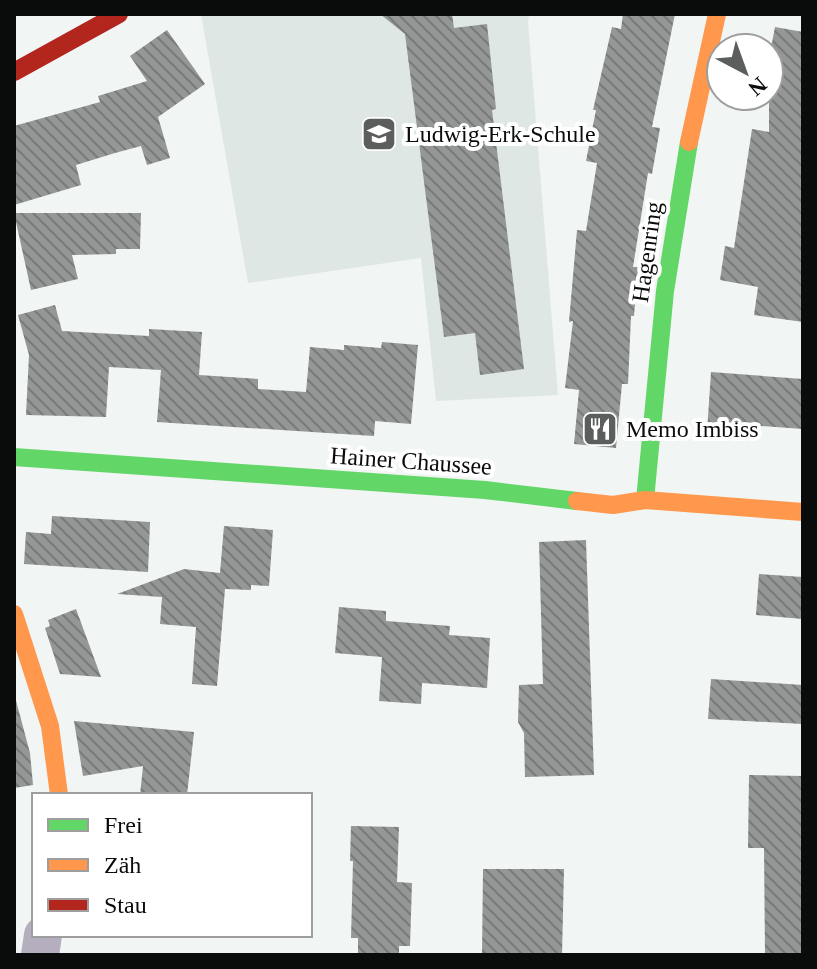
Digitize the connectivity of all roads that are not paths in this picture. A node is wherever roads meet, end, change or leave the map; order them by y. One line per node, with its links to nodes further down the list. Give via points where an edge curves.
1 (119, 14): 3 (street)
2 (717, 14): 5 (street, Hagenring, via 675,224)
3 (14, 72)
4 (14, 457): 5 (street, Hainer Chaussee, via 470,489 613,505)
5 (645, 500): 6 (street, Hainer Chaussee)
6 (803, 512)
7 (14, 614): 8 (street, via 57,757)
8 (59, 793)

